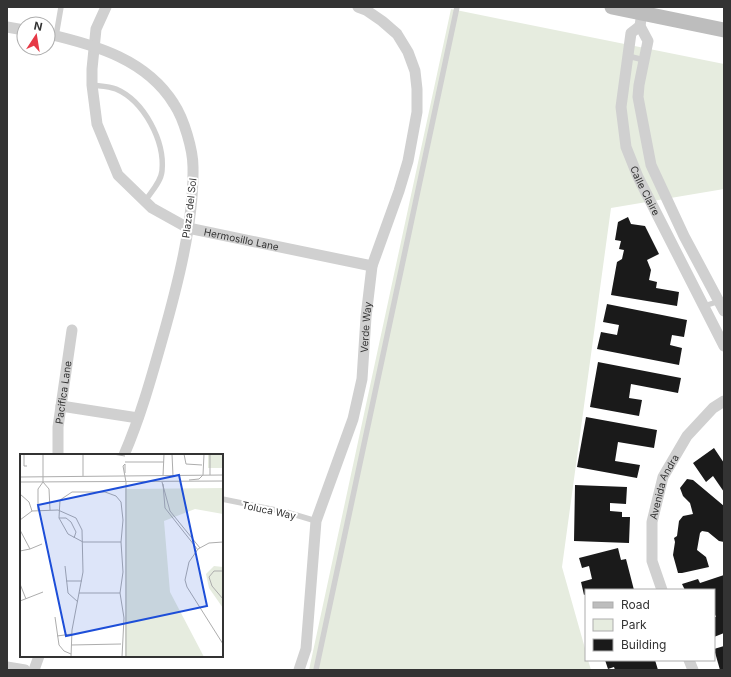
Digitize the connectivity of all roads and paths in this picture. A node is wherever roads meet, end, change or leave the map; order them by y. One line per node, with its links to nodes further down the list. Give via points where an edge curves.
1 (61, 7): 7 (lane)
2 (106, 7): 10 (street, via 96,29)
3 (358, 7): 20 (street, Verde Way, via 377,17 397,34 408,52 415,71 417,89 408,161)
4 (457, 7): 38 (lane)
5 (612, 7): 6 (main road)
6 (642, 15): 8 (main road); 11 (street, Calle Claire, via 630,33); 12 (street, Calle Claire, via 648,41)
7 (56, 23)
8 (724, 30)
9 (56, 36): 10 (street, Plaza del Sol)
10 (94, 46): 13 (street, Hermosillo Lane); 17 (street, Plaza del Sol, via 126,60 152,77 175,104 189,138 193,166)
11 (628, 56): 12 (lane); 14 (street, Calle Claire)
12 (644, 60): 15 (street, Calle Claire)
13 (92, 85): 16 (street, Hermosillo Lane, via 97,124 118,175); 16 (lane, via 115,88 126,94 149,120 158,141 162,172)
14 (623, 93): 15 (lane); 19 (street, Calle Claire, via 621,107 626,147 638,177)
15 (638, 97): 18 (street, Calle Claire, via 651,165)
16 (145, 201): 17 (street, Hermosillo Lane, via 152,208)
17 (188, 228): 20 (street, Hermosillo Lane); 27 (street, Plaza del Sol, via 175,294)
18 (686, 240): 19 (lane); 22 (street, Calle Claire)
19 (673, 245): 21 (street, Calle Claire)
20 (372, 266): 31 (street, Verde Way, via 362,379 353,419)
21 (704, 306): 22 (lane); 24 (street, Calle Claire)
22 (722, 306)
23 (72, 330): 26 (street, Pacifica Lane)
24 (724, 346)
25 (724, 401): 32 (street, Avenida Andra, via 713,408 688,436 663,477 652,522 652,561)
26 (61, 406): 27 (street); 28 (street, Pacifica Lane)
27 (138, 418): 29 (street, Plaza del Sol)
28 (58, 454)
29 (124, 454)
30 (223, 499): 31 (lane, Toluca Way)
31 (316, 521): 37 (street, Verde Way, via 306,649)
32 (662, 589)
33 (39, 657): 36 (street)
34 (7, 667): 35 (street)
35 (25, 670)
36 (34, 670)
37 (299, 670)
38 (316, 670)

